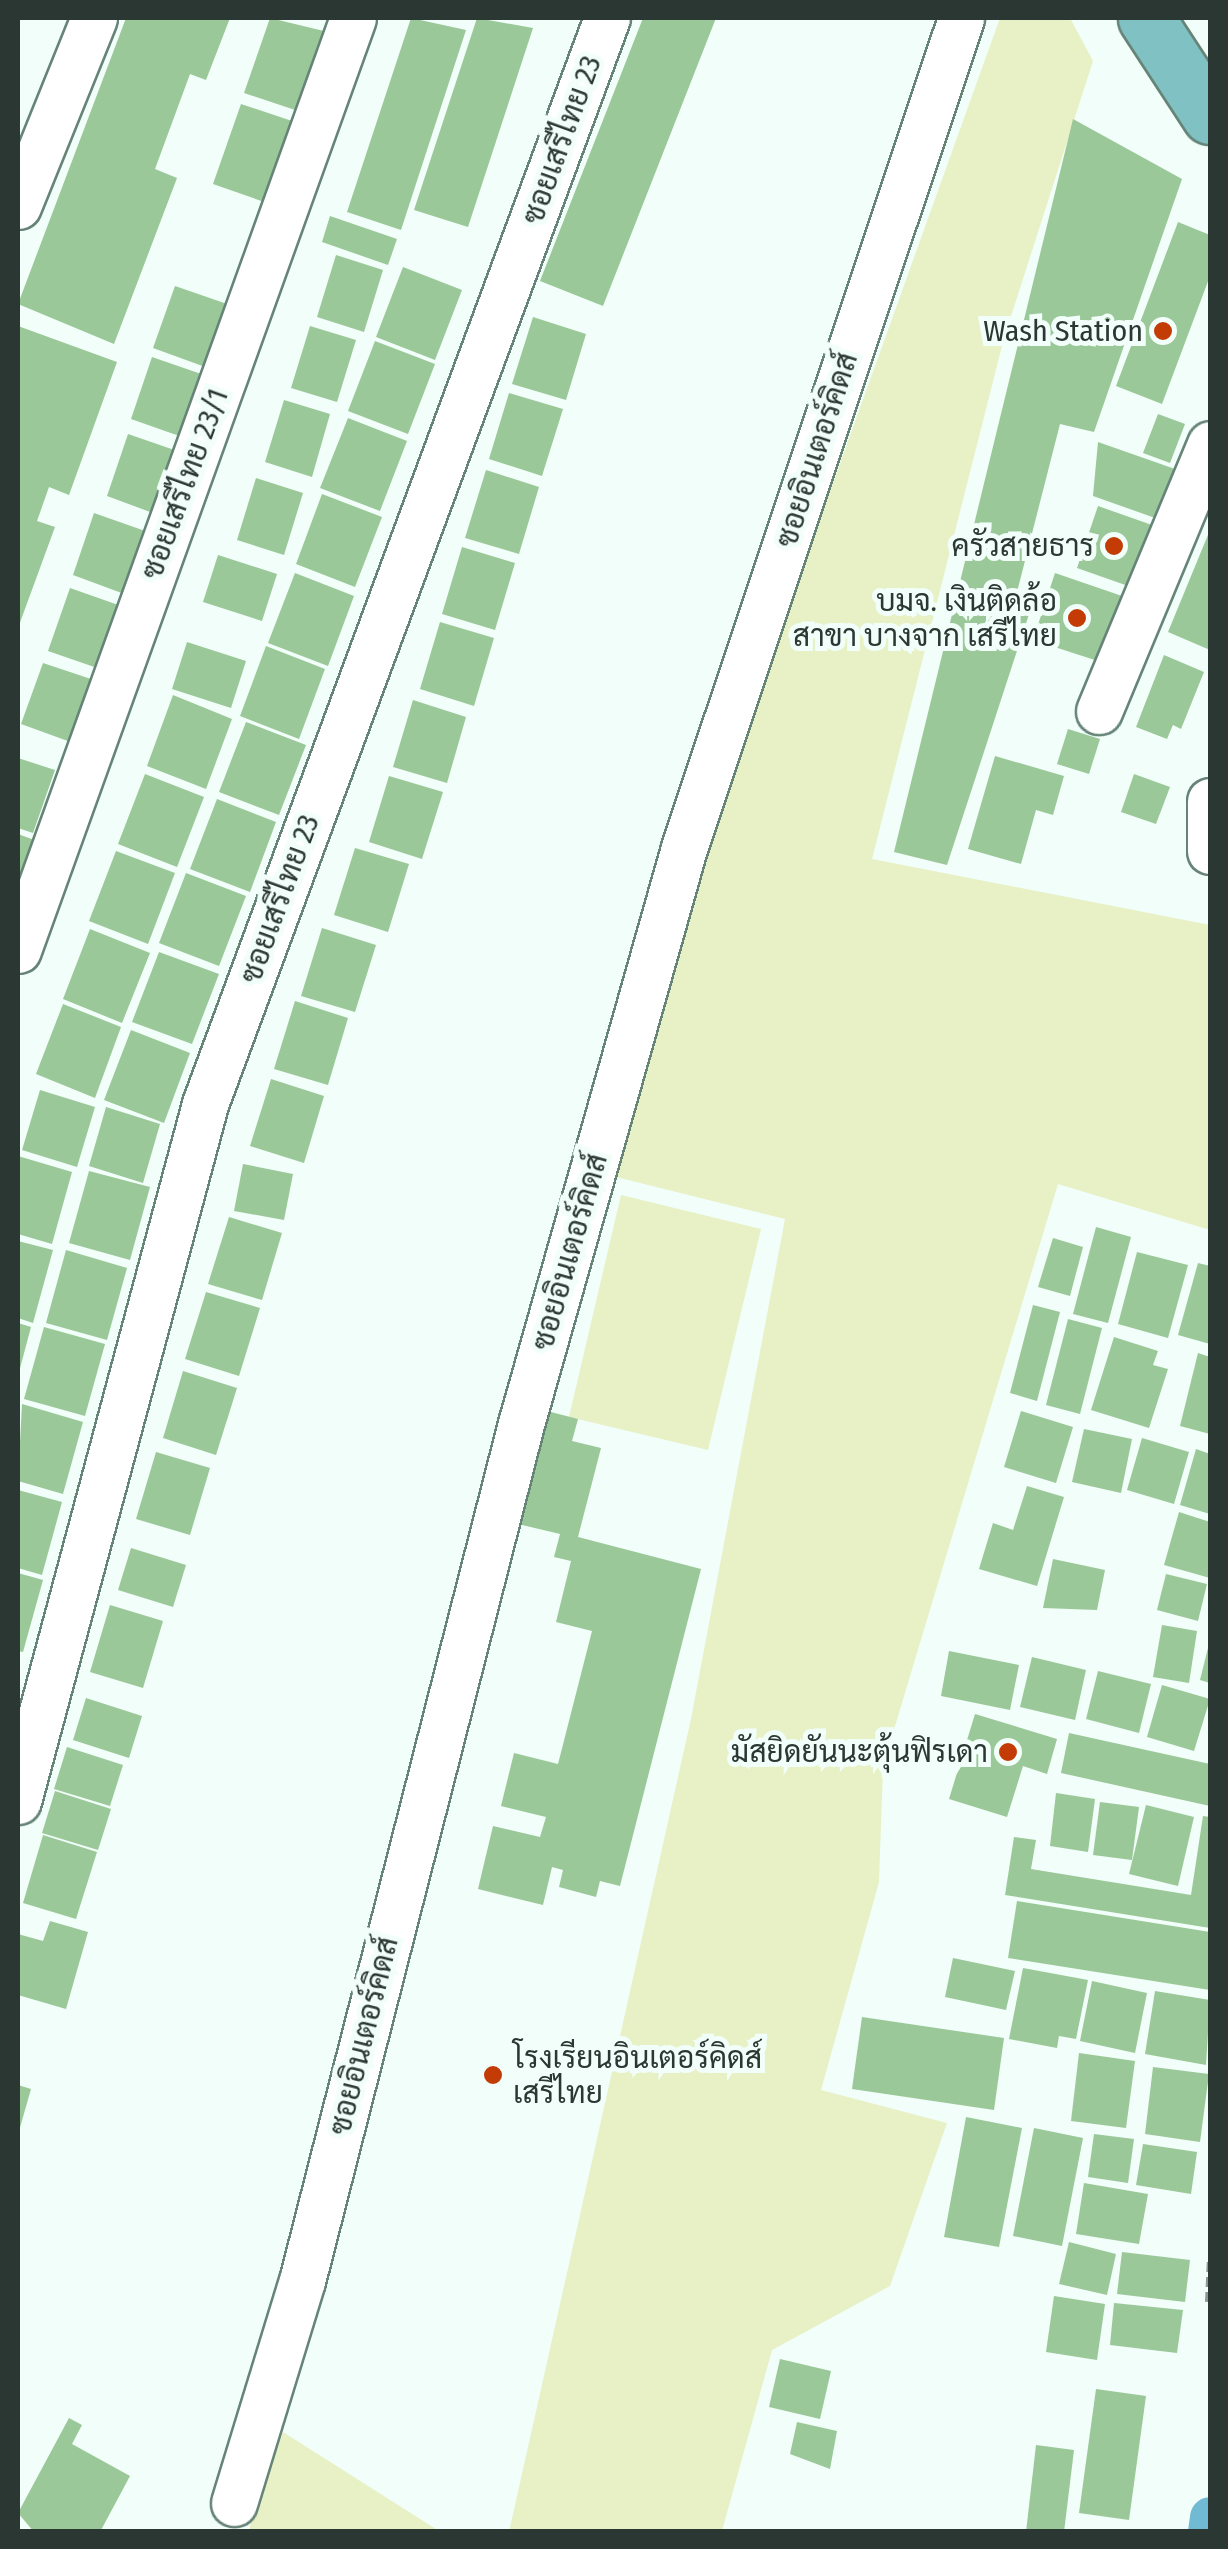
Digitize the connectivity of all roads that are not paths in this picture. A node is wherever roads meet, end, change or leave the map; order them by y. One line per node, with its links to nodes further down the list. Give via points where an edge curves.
1 (94, 18): 7 (street)
2 (353, 18): 12 (street, ซอยเสรีไทย 23/1)
3 (608, 18): 13 (street, ซอยเสรีไทย 23, via 205,1104)
4 (961, 18): 14 (street, ซอยอินเตอร์คิดส์, via 684,848 521,1424 302,2282)
5 (1146, 18): 6 (main road)
6 (1210, 116)
7 (18, 206)
8 (1210, 444): 9 (street)
9 (1099, 711)
10 (1210, 802): 11 (street)
11 (1210, 851)
12 (18, 950)
13 (18, 1802)
14 (234, 2503)

